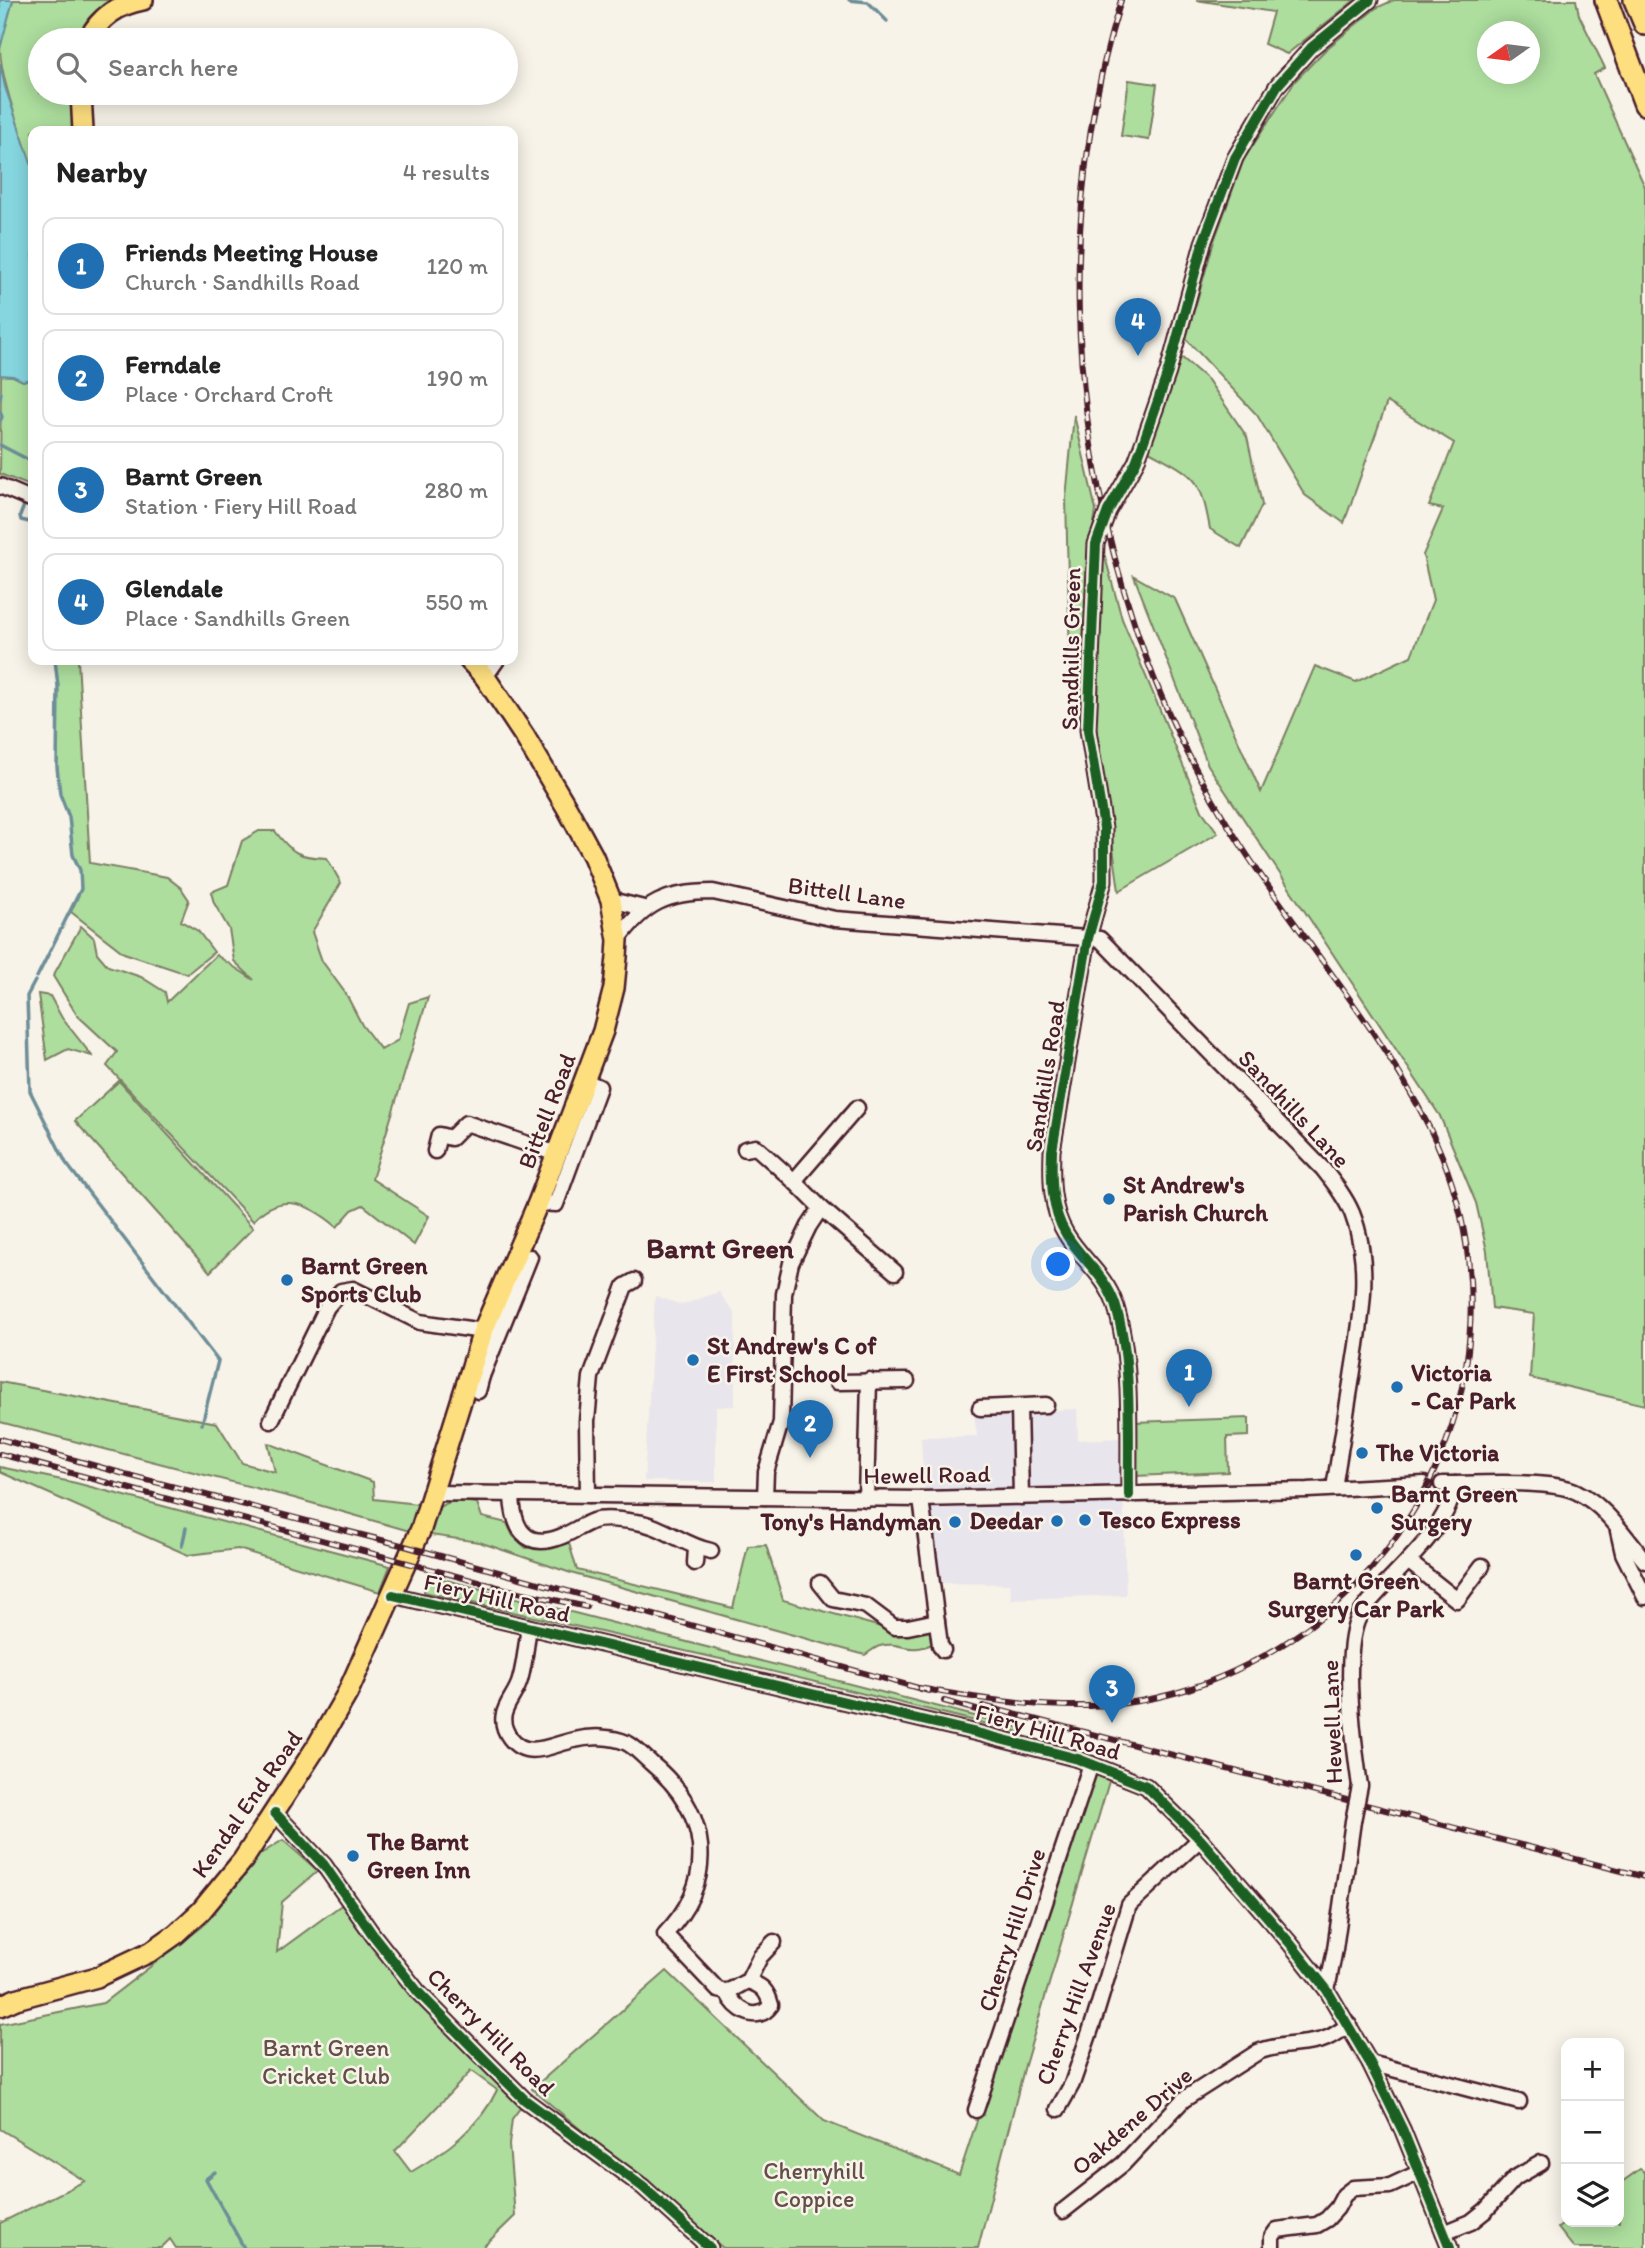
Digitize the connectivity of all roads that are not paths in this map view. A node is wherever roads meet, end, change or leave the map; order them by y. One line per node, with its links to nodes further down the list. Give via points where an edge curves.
1 (143, 0): 6 (main road, via 112,11)
2 (1370, 0): 17 (street, Sandhills Green, via 1311,48 1277,86 1235,158 1203,243 1145,438 1101,527 1094,559 1088,730 1106,858)
3 (1606, 0): 7 (highway)
4 (1635, 0): 5 (highway)
5 (1645, 24)
6 (96, 28)
7 (1645, 104)
8 (82, 105): 9 (main road)
9 (83, 126)
10 (0, 486): 11 (street)
11 (28, 498)
12 (474, 665): 14 (main road, Bittell Road)
13 (493, 665): 14 (street)
14 (485, 677): 15 (main road, Bittell Road, via 568,808)
15 (611, 900): 16 (street); 18 (main road, Bittell Road)
16 (644, 908): 17 (street, Bittell Lane, via 670,896 713,892 835,919); 18 (street, Bittell Lane)
17 (1088, 938): 42 (street, Sandhills Lane, via 1100,939 1323,1169 1352,1213 1364,1276 1362,1312); 46 (street, Sandhills Road, via 1052,1151 1051,1181 1065,1234 1108,1286 1115,1306 1125,1357)
18 (618, 940): 19 (main road, Bittell Road, via 614,988)
19 (585, 1081): 23 (main road, Bittell Road); 25 (street, via 599,1087 556,1204)
20 (857, 1108): 24 (street)
21 (745, 1149): 24 (street, via 755,1147)
22 (435, 1151): 23 (street, via 439,1135 450,1138 466,1123)
23 (557, 1154): 25 (main road, Bittell Road)
24 (794, 1181): 26 (street)
25 (538, 1203): 30 (main road, Bittell Road)
26 (821, 1208): 28 (street); 47 (street, via 791,1263 785,1294 781,1422 765,1472)
27 (530, 1257): 30 (street)
28 (895, 1272)
29 (635, 1281): 45 (street, via 625,1286 591,1377 586,1421)
30 (511, 1284): 31 (main road, Bittell Road); 32 (street)
31 (483, 1331): 32 (main road, Bittell Road); 40 (street, via 420,1322 353,1289 341,1291 327,1307)
32 (476, 1373): 36 (street); 43 (main road, Bittell Road)
33 (869, 1380): 34 (street); 35 (street); 49 (street)
34 (907, 1381)
35 (837, 1382)
36 (478, 1391)
37 (1046, 1405): 38 (street)
38 (1019, 1407): 39 (street); 48 (street)
39 (980, 1408)
40 (271, 1421)
41 (1424, 1484): 42 (street, Hewell Road)
42 (1335, 1488): 46 (street, Hewell Road)
43 (431, 1493): 44 (street, Hewell Road); 57 (main road, Bittell Road)
44 (512, 1495): 45 (street, Hewell Road); 52 (street, via 514,1521 534,1540 556,1539 598,1520 632,1521 646,1523)
45 (588, 1495): 47 (street, Hewell Road)
46 (1129, 1495): 48 (street, Hewell Road)
47 (765, 1497): 49 (street, Hewell Road)
48 (1021, 1497): 50 (street, Hewell Road)
49 (866, 1499): 50 (street, Hewell Road)
50 (921, 1499): 59 (street)
51 (1617, 1526): 53 (street, Hewell Lane, via 1576,1491 1449,1484 1453,1499); 54 (street); 58 (street, via 1623,1553)
52 (701, 1554)
53 (1408, 1561): 55 (street, via 1457,1601); 67 (street, Hewell Lane, bridge, via 1365,1607 1354,1629 1353,1726 1360,1786)
54 (1645, 1561)
55 (1482, 1566)
56 (820, 1583): 59 (street, via 834,1599 866,1606 894,1627)
57 (393, 1595): 60 (street, Fiery Hill Road); 63 (main road, Kendal End Road, via 347,1694)
58 (1645, 1597)
59 (937, 1621): 61 (street)
60 (528, 1627): 62 (street, Fiery Hill Road); 68 (street, via 519,1684 506,1703 504,1725 512,1740 534,1750 603,1737 627,1743 668,1778 693,1814 701,1848 694,1895 666,1934 708,1982)
61 (943, 1650)
62 (1091, 1764): 64 (street, Fiery Hill Road, via 1146,1786); 74 (street, Cherry Hill Drive)
63 (275, 1813): 69 (main road, Kendal End Road, via 201,1911 160,1945 97,1977); 79 (street, Cherry Hill Road, via 324,1865 418,1992 493,2068 525,2100 643,2187)
64 (1200, 1839): 67 (street, Fiery Hill Road); 73 (street, Cherry Hill Avenue, via 1129,1905 1084,2050)
65 (774, 1942): 66 (street)
66 (748, 1981): 68 (street); 68 (street, via 768,1993 771,2005 759,2015 737,2007)
67 (1327, 1990): 70 (street, Fiery Hill Road)
68 (727, 1992)
69 (0, 2006)
70 (1349, 2025): 71 (street, Fiery Hill Road); 77 (street, Oakdene Drive, via 1314,2042 1258,2052 1194,2093 1123,2164)
71 (1370, 2063): 72 (street); 76 (street, Fiery Hill Road)
72 (1519, 2102)
73 (1058, 2109)
74 (976, 2110)
75 (1541, 2164): 78 (street, via 1514,2178 1471,2222)
76 (1420, 2172): 78 (street, Fiery Hill Road); 80 (street, via 1390,2186 1353,2188 1317,2225 1277,2230)
77 (1063, 2210)
78 (1444, 2233): 81 (street, Fiery Hill Road)
79 (710, 2248)
80 (1272, 2248)
81 (1450, 2248)

